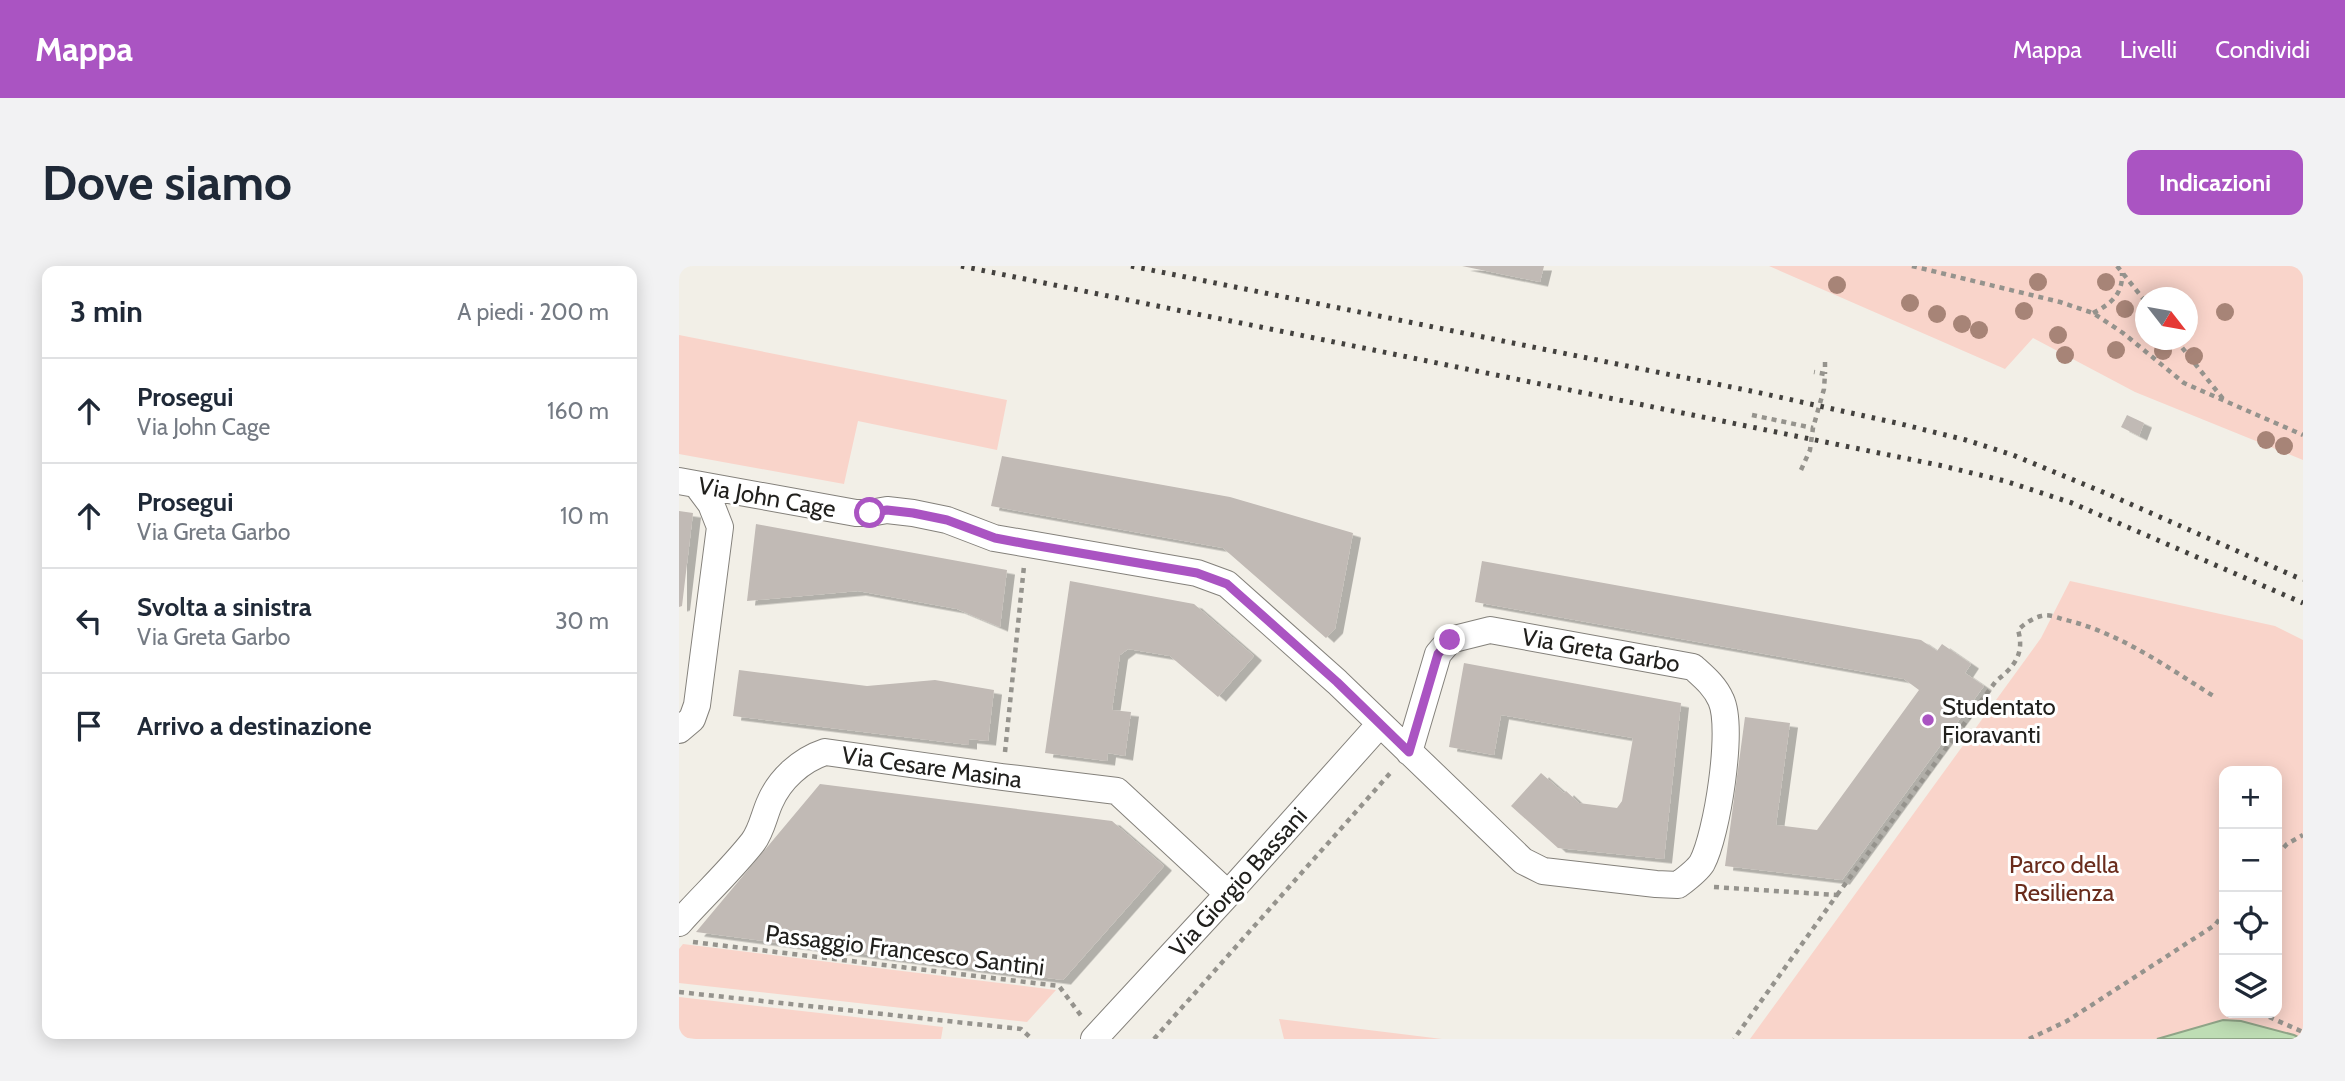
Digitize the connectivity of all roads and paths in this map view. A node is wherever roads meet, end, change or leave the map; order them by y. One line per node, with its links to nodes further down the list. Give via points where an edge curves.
1 (1912, 266): 5 (path)
2 (2117, 266): 3 (path)
3 (2123, 273): 4 (path); 5 (path, via 2118,295)
4 (2135, 289)
5 (2094, 313): 10 (path, via 2175,377)
6 (2184, 350): 10 (path)
7 (1825, 362): 9 (path)
8 (1814, 372): 9 (path)
9 (1825, 374): 12 (path)
10 (2225, 400): 13 (path)
11 (1752, 415): 12 (path)
12 (1813, 428): 14 (path)
13 (2303, 435)
14 (1801, 470)
15 (688, 482): 16 (street, Via John Cage, via 856,513 913,513); 19 (street, via 711,504 720,527 698,705 692,719)
16 (1027, 544): 18 (street, Via John Cage, via 1197,573 1227,584); 21 (path)
17 (2215, 697): 26 (path, via 2111,635 2050,616 2023,624 2018,630 2017,662 1996,681)
18 (1380, 724): 20 (street); 25 (street, Via Giorgio Bassani)
19 (679, 730)
20 (1409, 752): 24 (street, via 1523,861 1543,871); 24 (street, Via Greta Garbo, via 1438,654 1450,640 1490,630 1693,667 1723,702 1727,738 1714,829 1701,865); 34 (path)
21 (1002, 777): 25 (street, Via Cesare Masina, via 1117,791); 28 (street, Via Cesare Masina, via 825,752 811,757 783,781 754,840)
22 (2303, 835): 23 (path)
23 (2282, 850)
24 (1678, 885): 26 (path)
25 (1228, 894): 32 (street, Via Giorgio Bassani)
26 (1837, 895): 35 (path)
27 (2219, 921): 36 (path, via 2067,1021)
28 (682, 932): 32 (path, Passaggio Francesco Santini, via 1059,986)
29 (679, 992): 33 (path, via 1021,1029)
30 (2271, 1018): 31 (path)
31 (2303, 1032)
32 (1095, 1037)
33 (1032, 1039)
34 (1154, 1039)
35 (1734, 1039)
36 (2029, 1039)

